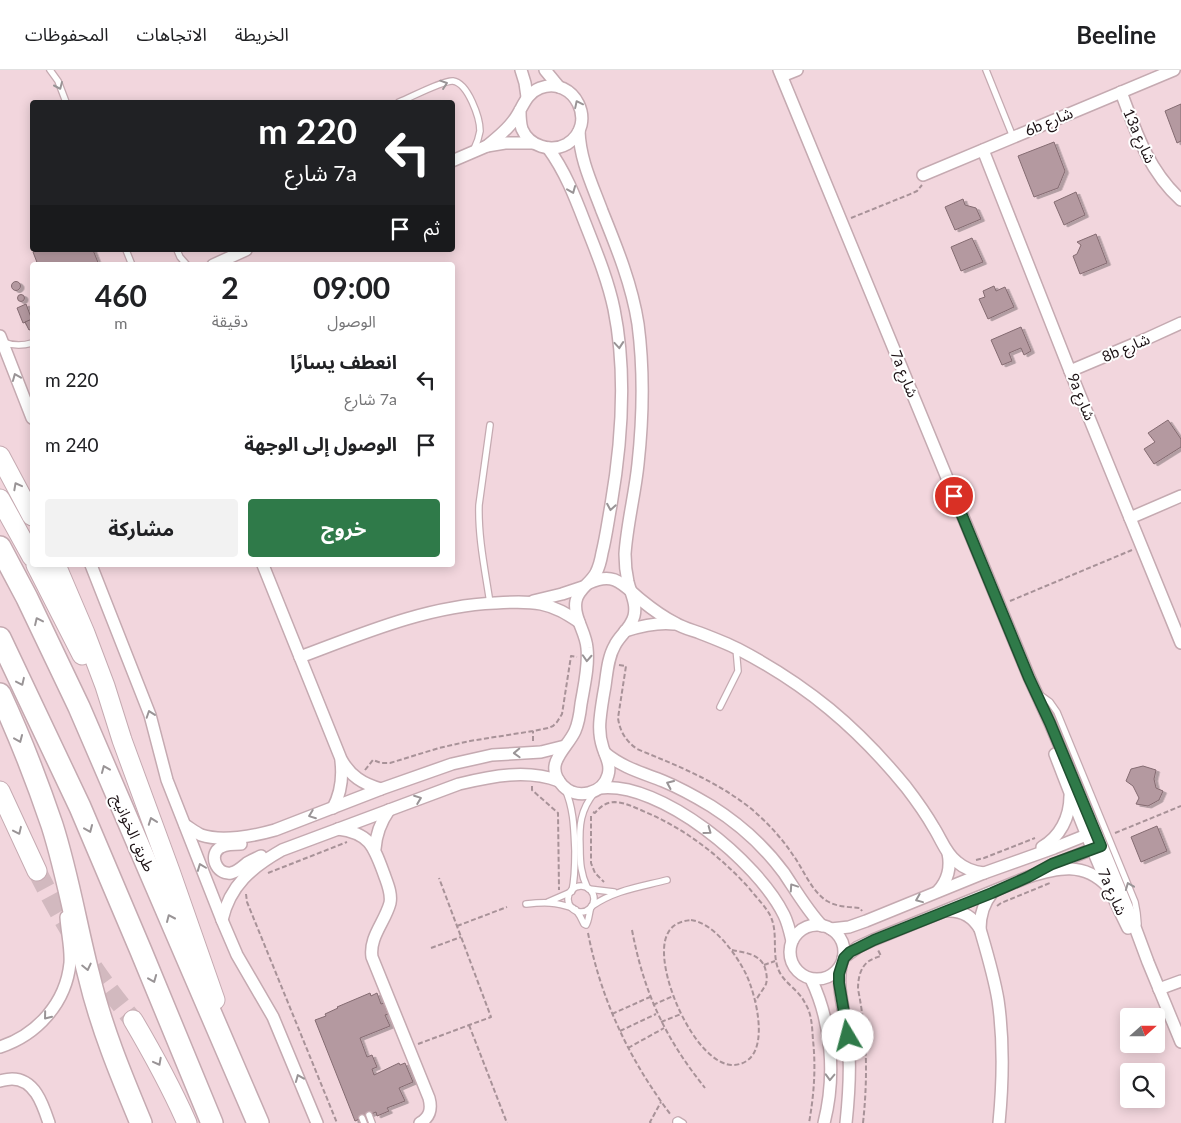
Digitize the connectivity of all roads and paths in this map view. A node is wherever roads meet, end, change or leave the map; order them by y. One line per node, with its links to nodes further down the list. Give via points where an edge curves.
1 (50, 70): 11 (lane, one-way to 11)
2 (521, 70): 10 (street)
3 (545, 70): 8 (street)
4 (797, 70): 7 (street)
5 (986, 70): 15 (lane)
6 (1174, 70): 9 (street, 6b شارع)
7 (780, 73): 24 (street, 7a شارع)
8 (559, 87): 10 (street, via 542,87); 14 (street, one-way to 8, via 582,122 579,104 568,91)
9 (1120, 92): 15 (street, 6b شارع); 23 (street, 13a شارع, via 1152,166)
10 (527, 97): 13 (street)
11 (65, 100)
12 (404, 100): 20 (lane, one-way to 20, via 448,82 461,84 479,123 479,138)
13 (520, 110): 16 (street, via 522,128); 17 (street, via 502,134)
14 (579, 131): 18 (street, via 567,144); 50 (street, via 585,167 628,279 639,332 640,436 625,558)
15 (1014, 137): 19 (street, 6b شارع)
16 (533, 143): 17 (street); 18 (street)
17 (487, 146): 20 (street)
18 (548, 148): 49 (street, one-way to 49, via 566,177 600,264 613,306 620,349 621,407 615,481 602,553 596,573)
19 (984, 150): 22 (street, 6b شارع); 34 (street, 9a شارع)
20 (473, 152): 21 (street)
21 (455, 160)
22 (923, 175): 24 (path, via 923,184 917,191)
23 (1181, 200)
24 (841, 222): 53 (street, 7a شارع)
25 (178, 252): 27 (lane)
26 (242, 252): 30 (street)
27 (180, 257): 28 (lane); 29 (lane)
28 (180, 262)
29 (184, 262)
30 (220, 262)
31 (1181, 323): 34 (street, 8b شارع)
32 (1, 339): 33 (lane, via 20,346); 35 (street, one-way to 32)
33 (30, 344)
34 (1070, 371): 41 (street, 9a شارع)
35 (30, 413)
36 (490, 425): 52 (lane, via 479,505)
37 (0, 456): 40 (main road, one-way to 37)
38 (1181, 496): 41 (street)
39 (0, 499): 44 (main road)
40 (30, 512)
41 (1130, 518): 43 (street, 9a شارع)
42 (0, 547): 157 (highway, طريق الخوانيج, one-way to 42, via 79,707)
43 (1142, 547): 53 (path); 58 (street, 9a شارع)
44 (30, 554)
45 (37, 567): 68 (main road)
46 (57, 567): 68 (main road, via 105,686)
47 (92, 567): 85 (street, one-way to 47, via 150,715)
48 (264, 567): 60 (street)
49 (586, 585): 50 (street, via 607,578 624,584); 51 (street); 54 (street, via 575,604)
50 (631, 591): 55 (street); 56 (street, via 634,616)
51 (529, 602): 52 (street); 54 (street, via 561,610)
52 (490, 603): 60 (street, via 443,609 397,621)
53 (999, 605): 63 (street, 7a شارع)
54 (579, 622): 61 (street, one-way to 61, via 586,640)
55 (678, 625): 56 (street, via 656,624); 59 (street)
56 (625, 632): 62 (street, via 614,646)
57 (0, 638): 166 (highway, one-way to 166, via 80,808)
58 (1181, 644)
59 (736, 648): 66 (lane, via 738,671); 95 (street, via 801,686 859,734 908,790)
60 (300, 658): 72 (street)
61 (588, 660): 67 (path, via 571,656 560,718 553,726); 69 (street, via 578,725)
62 (609, 663): 71 (street, via 599,724); 122 (path, via 626,666 618,718 622,733 631,745 700,776 735,796 780,838 819,895 838,905 860,908)
63 (1029, 678): 64 (street, 7a شارع); 78 (street, 7a شارع)
64 (1036, 692): 88 (street, 7a شارع); 91 (lane, via 1055,708)
65 (0, 694): 98 (highway, one-way to 98, via 37,783)
66 (720, 707)
67 (533, 731): 70 (path); 74 (path, via 438,748 390,763 373,760)
68 (122, 740): 157 (main road, one-way to 68, via 190,927)
69 (565, 746): 70 (street); 75 (street, via 555,766)
70 (532, 753): 76 (street, one-way to 76, via 472,759)
71 (605, 753): 77 (street, via 608,775); 125 (street, one-way to 71, via 805,906 783,872 738,826 684,791 627,767)
72 (341, 759): 74 (street); 81 (street, via 341,787)
73 (532, 775): 75 (street); 83 (street, one-way to 73, via 459,784 495,776); 84 (path, via 532,790)
74 (358, 780): 76 (street)
75 (562, 784): 77 (street, via 577,794); 82 (lane)
76 (381, 789): 81 (street)
77 (599, 789): 92 (lane, via 582,815); 130 (street, one-way to 130, via 618,787 652,799 684,815 728,847 748,866 785,916)
78 (1069, 790): 88 (street, 7a شارع); 97 (street, via 1068,816 1059,832 1046,845)
79 (0, 791): 99 (main road, one-way to 99)
80 (1181, 806): 91 (path)
81 (333, 808): 87 (street, one-way to 87)
82 (572, 808): 84 (path); 92 (lane)
83 (388, 810): 86 (street); 93 (street, via 377,831)
84 (558, 813): 113 (path)
85 (184, 824): 87 (street, via 200,834 219,838); 121 (street, one-way to 85)
86 (338, 829): 89 (street); 94 (street)
87 (274, 830): 94 (street, via 257,840 222,847 215,856 217,868 222,872 234,872 255,859)
88 (1091, 833): 91 (street, 7a شارع); 97 (street)
89 (361, 836): 93 (street); 100 (path)
90 (1039, 836): 96 (path, via 984,858)
91 (1101, 843): 102 (street); 110 (street, 7a شارع); 135 (street, 7a شارع, one-way to 91)
92 (577, 847): 106 (lane); 107 (lane)
93 (375, 849): 155 (street, via 391,897 371,952)
94 (282, 850): 121 (street, via 240,882 226,904)
95 (948, 853): 101 (street, via 964,868); 109 (street, via 948,874)
96 (971, 858)
97 (1024, 858): 101 (street)
98 (64, 868): 154 (street, one-way to 154, via 70,964 65,986 55,1007 40,1024 22,1038); 164 (highway, one-way to 164, via 99,1013)
99 (37, 871)
100 (266, 873)
101 (984, 873): 109 (street)
102 (1028, 877): 110 (street, via 1054,869 1073,869 1099,879); 112 (street)
103 (439, 878): 124 (path)
104 (667, 880): 108 (lane)
105 (1052, 882): 119 (path, via 1001,903)
106 (588, 888): 107 (lane, via 579,886); 108 (lane); 117 (lane, via 594,895)
107 (571, 891): 113 (lane); 118 (lane, via 569,901)
108 (613, 892): 117 (lane); 133 (path, via 591,863 591,811 595,813 608,803 620,802 679,828 708,848 740,878 772,920)
109 (937, 892): 122 (street, one-way to 122)
110 (1111, 892): 135 (street, 7a شارع)
111 (246, 893): 169 (path)
112 (992, 893): 120 (street); 126 (street, via 982,910)
113 (559, 897): 114 (lane)
114 (547, 902): 115 (lane); 118 (lane)
115 (526, 904)
116 (507, 907): 124 (path)
117 (591, 907): 118 (lane, via 582,911); 123 (lane)
118 (575, 909): 123 (lane)
119 (994, 910)
120 (945, 911): 126 (street, via 966,914); 129 (street)
121 (222, 920): 168 (street, one-way to 121, via 273,1017 237,955)
122 (866, 921): 125 (street, via 849,927)
123 (586, 925): 145 (path, via 597,972)
124 (457, 926): 128 (path)
125 (827, 927): 130 (street, via 813,925 805,928); 134 (street, via 842,941)
126 (980, 929): 179 (street, via 992,968 1002,1034)
127 (632, 930): 142 (path)
128 (461, 937): 131 (path); 150 (path, via 491,1017)
129 (874, 940): 134 (street, via 858,947); 178 (path, via 881,956 864,966 858,982 867,1055)
130 (792, 941): 137 (street, via 792,964 803,976)
131 (431, 948)
132 (731, 950): 136 (path, via 754,955); 141 (path, via 702,923 691,920 679,922 666,935 664,952); 143 (path, via 746,974)
133 (775, 961): 136 (path); 175 (path, via 782,977 802,997 811,1017 815,1057)
134 (842, 961): 137 (street, via 837,970 825,978); 177 (street, via 839,983 850,1059)
135 (1148, 962): 140 (street, 7a شارع)
136 (764, 965): 143 (path, via 766,984)
137 (811, 979): 176 (street, one-way to 176, via 821,1002 829,1040 829,1100)
138 (1181, 980): 140 (street)
139 (1181, 988): 140 (street)
140 (1160, 992): 153 (street, 7a شارع)
141 (673, 996): 144 (path); 147 (path)
142 (650, 997): 144 (path); 145 (path)
143 (755, 1002): 147 (path, via 759,1022 758,1044 748,1060 737,1065 725,1064 706,1050 694,1037)
144 (653, 1005): 146 (path)
145 (612, 1014): 152 (path)
146 (657, 1014): 149 (path); 152 (path)
147 (682, 1014): 149 (path)
148 (133, 1020): 165 (main road, one-way to 165, via 171,1087)
149 (661, 1022): 151 (path)
150 (469, 1025): 155 (path); 172 (path)
151 (664, 1028): 156 (path); 159 (path)
152 (620, 1031): 156 (path)
153 (1181, 1042)
154 (0, 1047)
155 (408, 1048): 171 (street, via 431,1104 428,1116)
156 (628, 1048): 160 (path)
157 (234, 1066): 167 (highway, طريق الخوانيج)
158 (0, 1081): 163 (street, via 14,1079 26,1082 36,1092)
159 (705, 1088)
160 (661, 1102): 162 (path); 173 (path)
161 (365, 1119): 170 (lane)
162 (676, 1122): 174 (lane)
163 (49, 1123)
164 (140, 1123)
165 (187, 1123)
166 (212, 1123)
167 (258, 1123)
168 (317, 1123)
169 (337, 1123)
170 (372, 1123)
171 (420, 1123)
172 (507, 1123)
173 (651, 1123)
174 (683, 1123)
175 (808, 1123)
176 (824, 1123)
177 (846, 1123)
178 (863, 1123)
179 (999, 1123)

